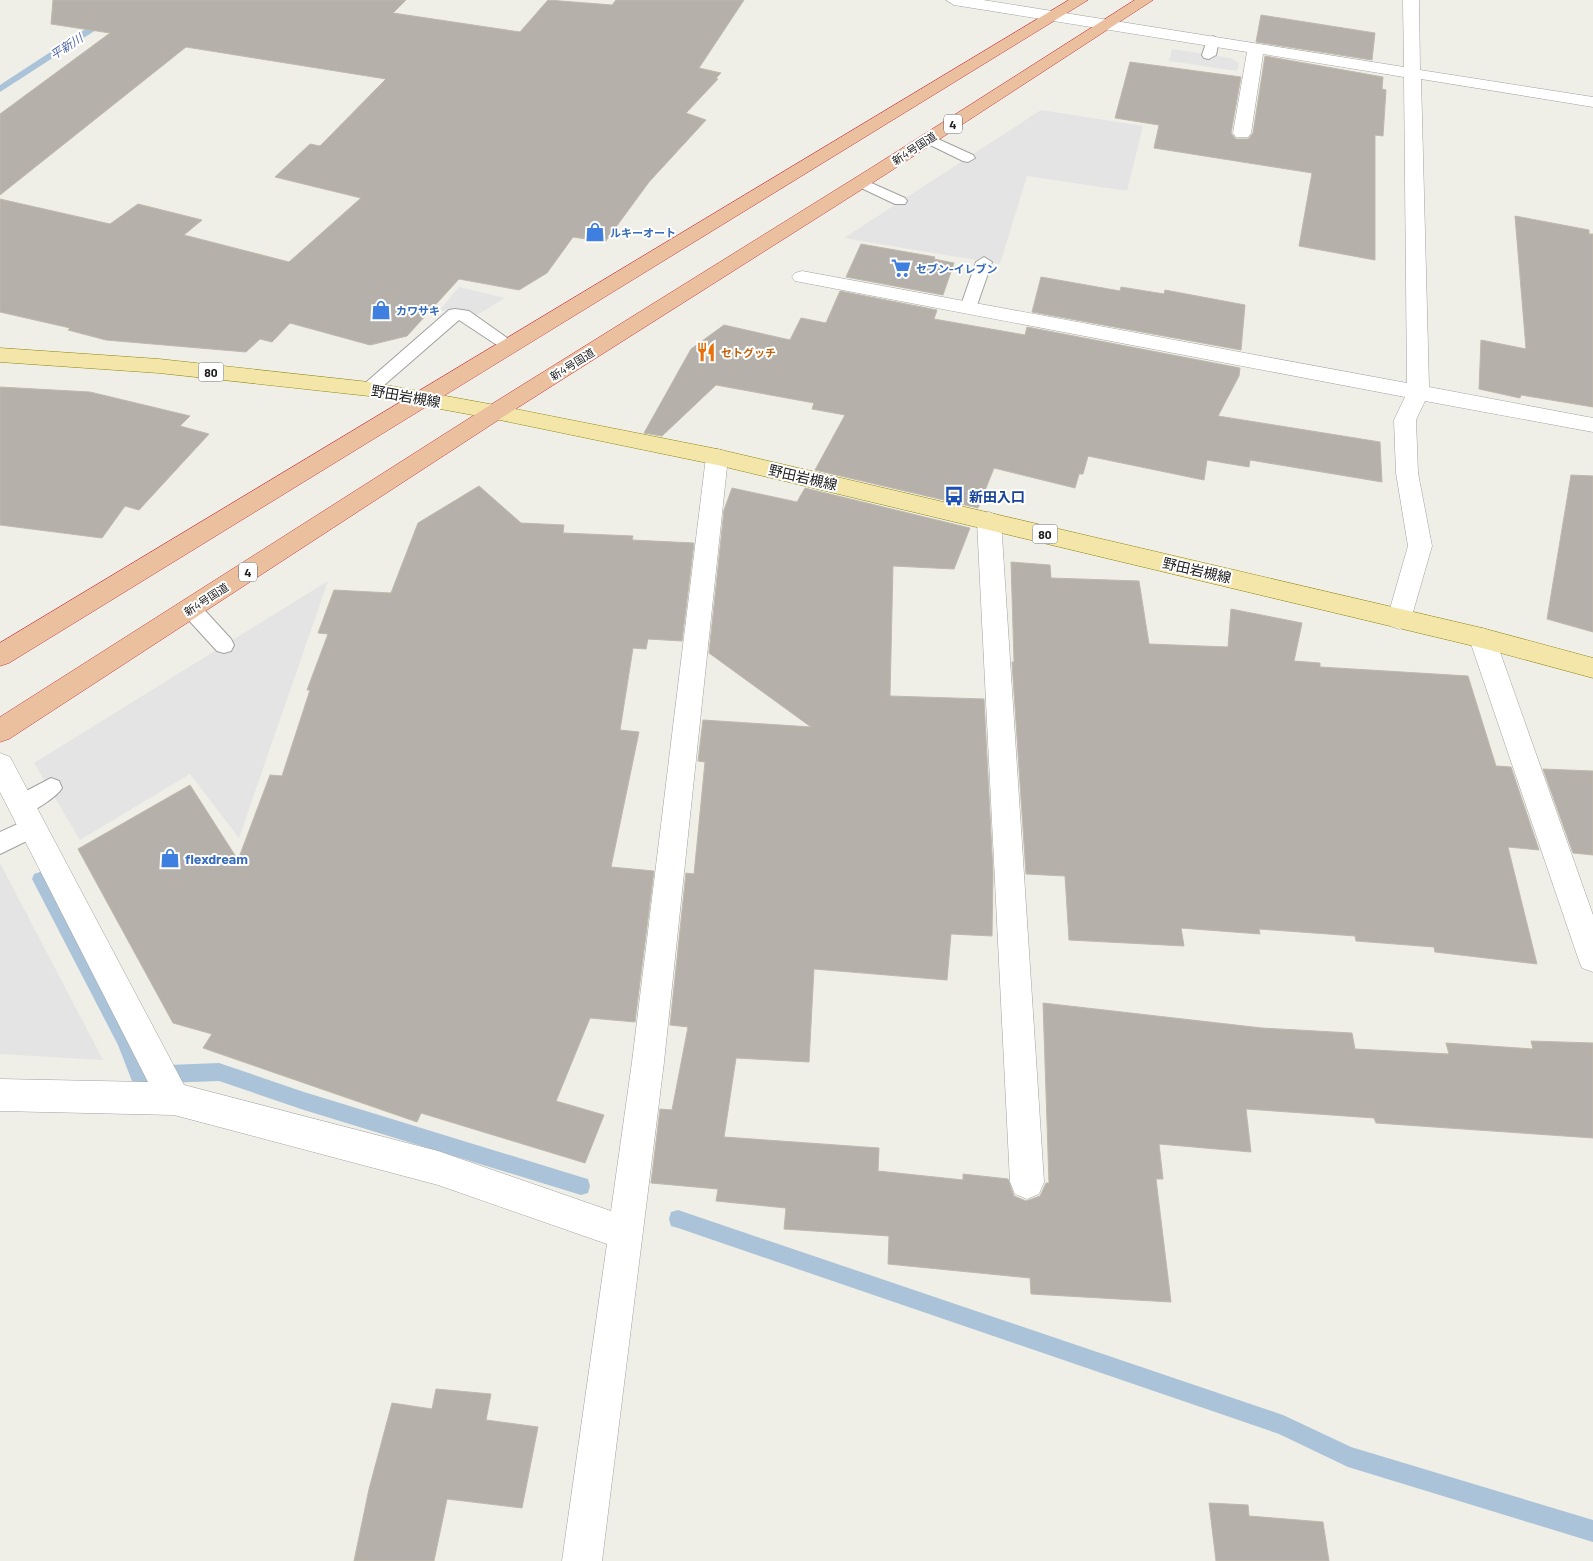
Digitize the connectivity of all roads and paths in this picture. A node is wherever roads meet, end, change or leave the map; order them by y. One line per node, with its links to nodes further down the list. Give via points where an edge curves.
1 (954, 0): 5 (street)
2 (1080, 0): 6 (highway)
3 (1145, 0): 7 (highway, 新4号国道 / 4)
4 (1411, 0): 9 (street)
5 (978, 2): 6 (street)
6 (1053, 16): 7 (street); 19 (highway)
7 (1108, 24): 8 (street, via 1211,48); 12 (highway, 新4号国道 / 4)
8 (1256, 47): 9 (street); 11 (street)
9 (1411, 72): 10 (street); 22 (street)
10 (1593, 102)
11 (1242, 133)
12 (929, 139): 13 (lane); 14 (highway, 新4号国道 / 4)
13 (968, 158)
14 (860, 182): 15 (lane); 24 (highway, 新4号国道 / 4)
15 (900, 201)
16 (984, 262): 18 (lane)
17 (802, 277): 18 (street)
18 (968, 308): 22 (street)
19 (509, 345): 21 (lane, via 459,314); 23 (highway)
20 (0, 356): 21 (main road, 野田岩槻線 / 80, via 159,366)
21 (369, 389): 23 (main road, 野田岩槻線 / 80)
22 (1418, 392): 25 (street); 29 (street, via 1405,420 1407,473 1420,546)
23 (422, 399): 24 (main road, 野田岩槻線 / 80); 32 (highway)
24 (495, 412): 26 (main road, 野田岩槻線 / 80); 28 (highway, 新4号国道 / 4)
25 (1593, 425)
26 (717, 458): 27 (main road, 野田岩槻線 / 80); 43 (street, via 648,1062)
27 (989, 521): 29 (main road, 野田岩槻線 / 80); 42 (street)
28 (191, 609): 31 (lane); 34 (highway, 新4号国道 / 4)
29 (1399, 619): 30 (main road, 野田岩槻線 / 80)
30 (1482, 638): 33 (main road, 野田岩槻線 / 80); 39 (street)
31 (224, 645)
32 (0, 656)
33 (1593, 668)
34 (0, 731)
35 (0, 765): 37 (street)
36 (51, 788): 37 (lane)
37 (27, 816): 38 (lane); 41 (street)
38 (0, 844)
39 (1593, 958)
40 (0, 1095): 41 (street)
41 (173, 1097): 43 (street, via 438,1168)
42 (1027, 1182)
43 (625, 1233): 44 (street)
44 (582, 1561)

